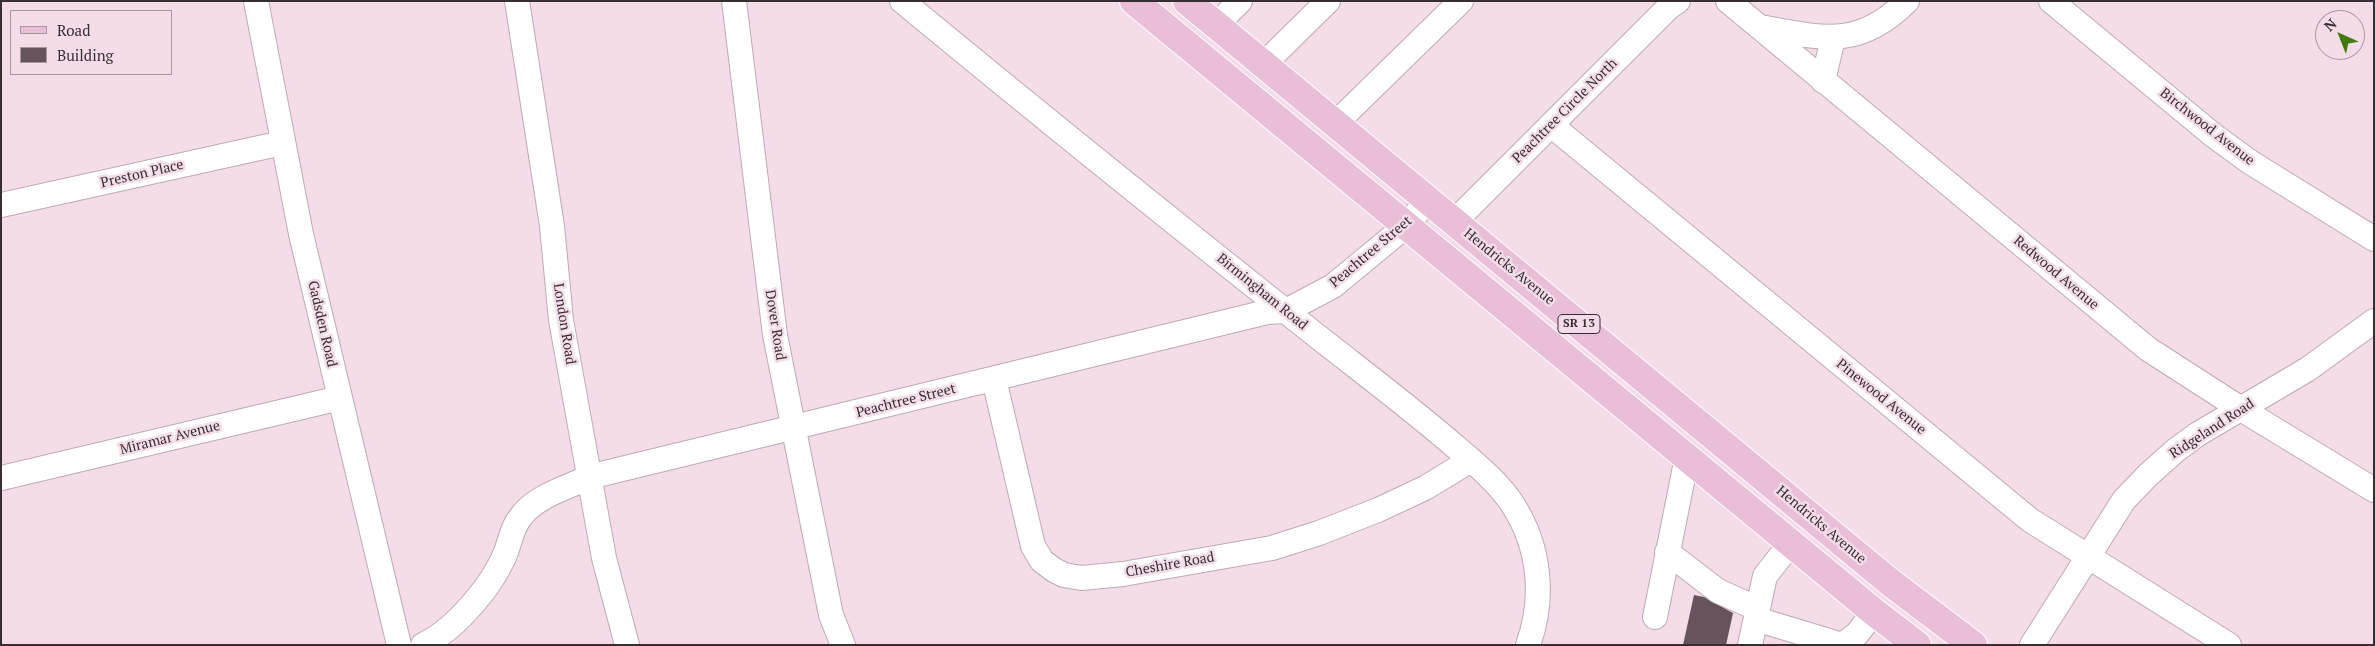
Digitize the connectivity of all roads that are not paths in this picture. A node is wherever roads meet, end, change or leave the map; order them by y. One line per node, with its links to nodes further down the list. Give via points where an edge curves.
1 (256, 1): 22 (street, Gadsden Road)
2 (517, 1): 37 (street, London Road, via 552,226 561,320)
3 (734, 1): 33 (street, Dover Road, via 775,335)
4 (902, 1): 28 (street, Birmingham Road)
5 (1134, 1): 19 (main road, SR 13)
6 (1187, 1): 14 (main road, Hendricks Avenue / SR 13)
7 (1240, 1): 14 (street)
8 (1328, 1): 17 (street)
9 (1461, 1): 20 (street)
10 (1678, 1): 21 (street, Peachtree Circle North)
11 (1728, 1): 15 (street)
12 (1907, 1): 16 (street, via 1877,25 1857,34)
13 (2051, 1): 27 (street, Birchwood Avenue, via 2213,135 2250,162)
14 (1216, 25): 17 (main road, Hendricks Avenue / SR 13)
15 (1758, 26): 16 (street); 18 (street, Redwood Avenue)
16 (1834, 38): 18 (street)
17 (1263, 65): 19 (main road); 20 (main road, Hendricks Avenue / SR 13)
18 (1823, 81): 32 (street, Redwood Avenue, via 2148,349)
19 (1241, 91): 26 (main road, SR 13)
20 (1334, 124): 23 (main road, Hendricks Avenue / SR 13)
21 (1551, 125): 25 (street, Peachtree Circle North); 42 (street, Pinewood Avenue, via 2030,520)
22 (282, 143): 24 (street, Preston Place); 31 (street, Gadsden Road)
23 (1427, 201): 25 (main road, Hendricks Avenue / SR 13); 26 (street, Peachtree Street)
24 (1, 205)
25 (1454, 222): 34 (main road, Hendricks Avenue / SR 13)
26 (1407, 225): 28 (street, Peachtree Street, via 1333,286); 36 (main road, SR 13)
27 (2374, 239)
28 (1286, 311): 30 (street, Peachtree Street, via 1267,312); 35 (street, Birmingham Road)
29 (2374, 321): 32 (street, Ridgeland Road, via 2308,369)
30 (994, 379): 33 (street, Peachtree Street); 35 (street, Cheshire Road, via 1033,546 1042,560 1064,575 1081,578 1123,574 1272,548 1378,510 1425,488)
31 (340, 398): 38 (street, Miramar Avenue); 48 (street, Gadsden Road)
32 (2241, 409): 39 (street, Redwood Avenue); 42 (street, Ridgeland Road, via 2176,450 2148,475 2124,500)
33 (794, 429): 37 (street, Peachtree Street); 51 (street, Dover Road, via 831,615)
34 (1722, 442): 36 (main road); 55 (main road, Hendricks Avenue / SR 13, via 1891,583)
35 (1471, 460): 46 (street, Birmingham Road, via 1513,504 1528,533 1538,575 1538,606)
36 (1694, 463): 40 (main road, SR 13); 41 (street)
37 (589, 477): 49 (street, Peachtree Street, via 538,499 523,514 513,528 502,560 486,587 456,622); 50 (street, London Road, via 606,568)
38 (1, 478)
39 (2374, 490)
40 (1791, 543): 43 (main road, SR 13); 44 (street, via 1765,576)
41 (1667, 552): 44 (street, via 1718,591); 45 (street)
42 (2087, 557): 56 (street, Ridgeland Road); 57 (street, Pinewood Avenue)
43 (1874, 612): 53 (street, via 1857,634); 54 (main road, SR 13)
44 (1757, 614): 47 (street); 52 (street)
45 (1655, 618)
46 (1530, 638)
47 (1797, 639): 53 (street)
48 (399, 645)
49 (423, 645)
50 (627, 645)
51 (843, 645)
52 (1750, 645)
53 (1842, 645)
54 (1917, 645)
55 (1972, 645)
56 (2032, 645)
57 (2229, 645)

